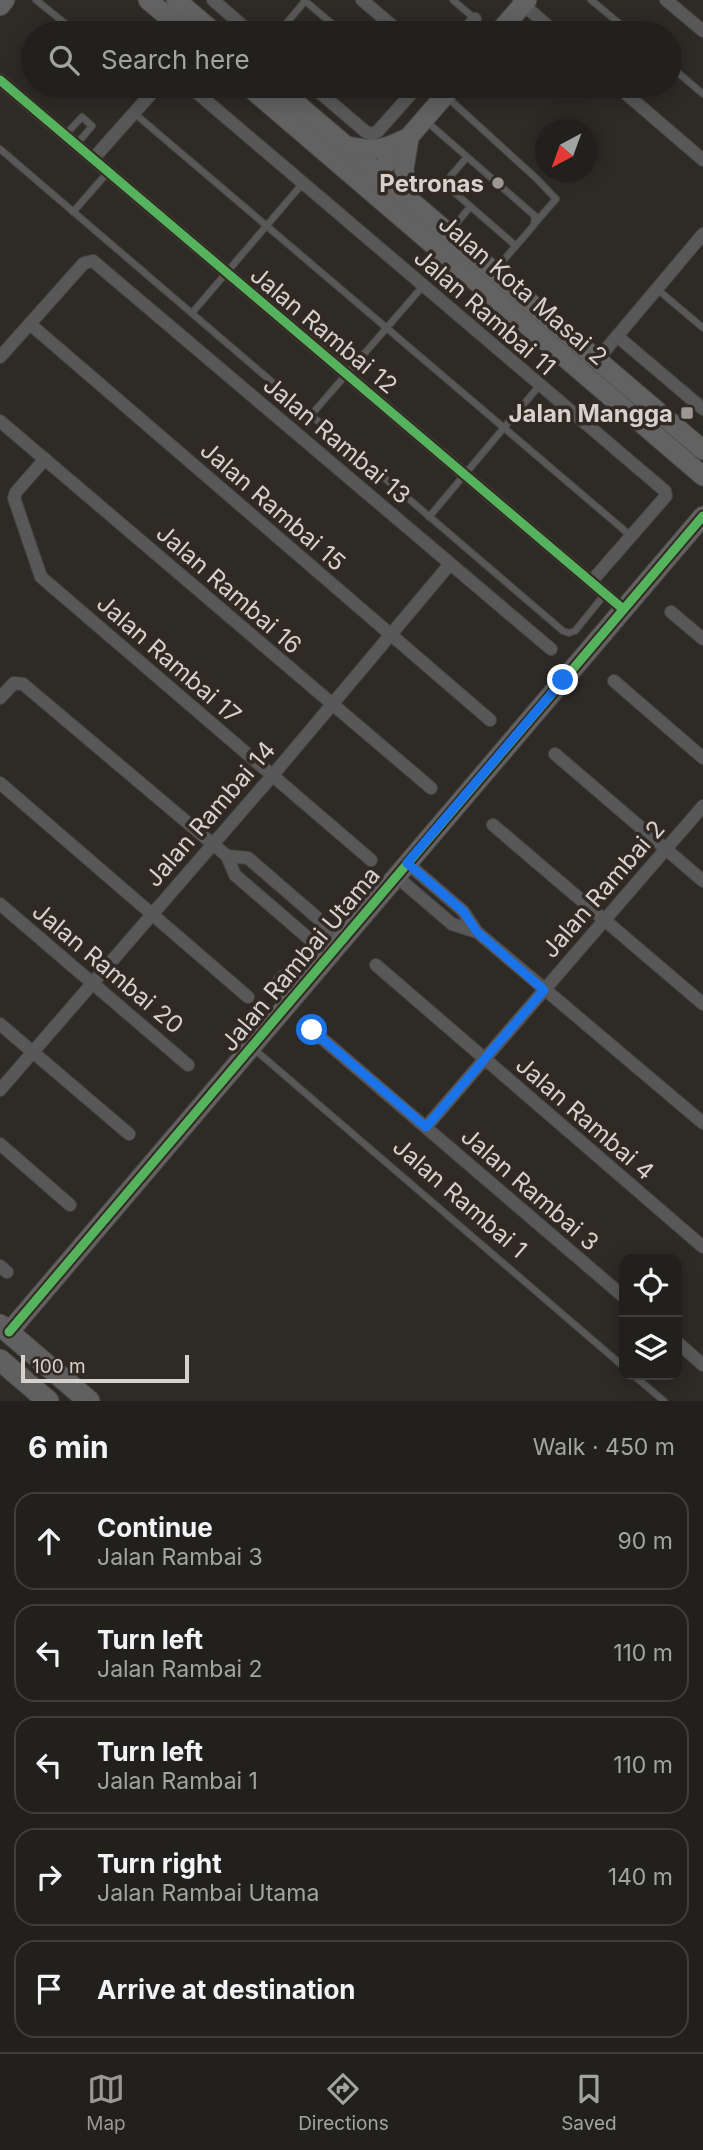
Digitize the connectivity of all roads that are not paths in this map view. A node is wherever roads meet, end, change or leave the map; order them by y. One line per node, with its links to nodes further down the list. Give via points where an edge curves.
1 (5, 0): 12 (main road)
2 (36, 0): 14 (lane)
3 (148, 0): 15 (main road)
4 (176, 0): 16 (main road)
5 (212, 0): 17 (street)
6 (305, 0): 18 (lane); 19 (lane)
7 (362, 0): 20 (street)
8 (453, 0): 13 (lane)
9 (591, 0): 23 (lane)
10 (666, 0): 24 (street)
11 (522, 2): 21 (main road); 22 (street)
12 (0, 6)
13 (475, 19)
14 (62, 21)
15 (173, 21)
16 (201, 21)
17 (237, 21)
18 (288, 21)
19 (329, 21)
20 (387, 21)
21 (507, 21)
22 (543, 21)
23 (616, 21)
24 (703, 31)
25 (682, 76): 27 (lane)
26 (0, 80): 29 (street, Jalan Rambai 12)
27 (703, 94)
28 (21, 98): 41 (street, Jalan Rambai 12)
29 (21, 98)
30 (147, 98): 39 (street)
31 (203, 98): 51 (street, Jalan Rambai 11)
32 (264, 98): 50 (main road, Jalan Kota Masai 2)
33 (290, 98): 44 (main road, Jalan Kota Masai 2)
34 (326, 98): 35 (street, via 373,134)
35 (404, 98)
36 (442, 98): 40 (main road)
37 (457, 98): 55 (lane, via 554,197 555,202)
38 (631, 98): 48 (street)
39 (134, 113): 47 (street); 56 (lane)
40 (424, 120): 42 (main road); 46 (lane)
41 (65, 135): 43 (street, Jalan Rambai 12); 43 (lane, via 82,117 92,125)
42 (409, 137): 44 (main road, via 373,151); 50 (main road); 52 (main road, via 404,169)
43 (76, 145): 47 (street, Jalan Rambai 12)
44 (346, 146): 50 (main road, Jalan Kota Masai 2)
45 (0, 149): 54 (lane)
46 (467, 157): 53 (lane, via 447,184); 55 (lane, via 533,214)
47 (93, 159): 49 (street, Jalan Rambai 12)
48 (703, 160)
49 (108, 172): 54 (lane); 63 (street, Jalan Rambai 12)
50 (372, 180): 52 (main road, Jalan Kota Masai 2); 82 (main road, Jalan Kota Masai 2)
51 (303, 183): 56 (lane); 64 (street, Jalan Rambai 11)
52 (409, 199): 57 (main road, Jalan Kota Masai 2)
53 (470, 207): 57 (lane); 59 (lane)
54 (74, 212): 66 (lane)
55 (535, 223): 59 (lane)
56 (267, 226): 63 (lane); 68 (lane)
57 (449, 233): 62 (main road, Jalan Kota Masai 2)
58 (703, 234): 60 (street)
59 (516, 246): 62 (lane)
60 (692, 246): 61 (street); 65 (street)
61 (703, 256)
62 (494, 272): 72 (main road, Jalan Kota Masai 2)
63 (227, 273): 66 (lane); 73 (street, Jalan Rambai 12)
64 (423, 286): 68 (lane); 74 (street, Jalan Rambai 11)
65 (657, 289): 69 (lane); 70 (street)
66 (192, 313): 76 (lane)
67 (30, 324): 71 (street); 86 (street, Jalan Rambai 13, via 83,263 96,263); 91 (street, Jalan Rambai 15)
68 (387, 328): 73 (lane); 78 (lane)
69 (703, 328)
70 (617, 336): 72 (street); 75 (street)
71 (0, 358)
72 (597, 360): 79 (main road, Jalan Kota Masai 2)
73 (347, 374): 76 (lane); 81 (street, Jalan Rambai 12)
74 (540, 386): 78 (lane); 85 (street, Jalan Rambai 11, via 665,491 666,496)
75 (703, 410)
76 (311, 415): 84 (lane)
77 (0, 421): 80 (street, Jalan Rambai 16)
78 (504, 427): 81 (lane); 85 (lane)
79 (703, 450)
80 (45, 459): 96 (street, Jalan Rambai 16); 100 (street, Jalan Rambai 17, via 14,498 40,575)
81 (464, 474): 84 (lane); 87 (street, Jalan Rambai 12)
82 (703, 476)
83 (703, 516): 89 (main road, Jalan Rambai Utama)
84 (429, 517): 88 (lane, via 566,633 575,631)
85 (631, 536): 87 (street, Jalan Rambai 11)
86 (450, 564): 91 (street, Jalan Rambai 14); 93 (street, Jalan Rambai 13)
87 (591, 582): 88 (street, Jalan Rambai 12)
88 (605, 594): 89 (street, Jalan Rambai 12)
89 (623, 609): 109 (main road, Jalan Rambai Utama)
90 (671, 612): 92 (street)
91 (390, 635): 96 (street, Jalan Rambai 14); 97 (street, Jalan Rambai 15)
92 (703, 639)
93 (551, 649)
94 (614, 681): 99 (street)
95 (0, 698): 105 (street, via 14,682 25,685)
96 (332, 705): 100 (street, Jalan Rambai 14); 102 (street, Jalan Rambai 16)
97 (490, 720)
98 (555, 754): 106 (street)
99 (703, 758)
100 (272, 776): 105 (street, Jalan Rambai 14); 108 (street, Jalan Rambai 17)
101 (0, 783): 114 (street)
102 (430, 788)
103 (703, 806): 106 (street, Jalan Rambai 2)
104 (493, 825): 115 (street)
105 (213, 844): 107 (street); 114 (street, Jalan Rambai 14)
106 (666, 849): 111 (street); 115 (street, Jalan Rambai 2)
107 (227, 856): 110 (street, via 248,858); 112 (street, via 235,875)
108 (371, 860)
109 (402, 869): 116 (main road, Jalan Rambai Utama); 120 (street, via 463,911 477,932)
110 (275, 881): 112 (street); 116 (street)
111 (703, 881)
112 (261, 898): 117 (street)
113 (0, 904): 119 (street, Jalan Rambai 20)
114 (151, 914): 119 (street, Jalan Rambai 14); 121 (street)
115 (604, 920): 120 (street, Jalan Rambai 2); 122 (street)
116 (343, 940): 117 (main road, Jalan Rambai Utama)
117 (329, 956): 125 (main road, Jalan Rambai Utama)
118 (376, 965): 127 (street, Jalan Rambai 4)
119 (92, 983): 126 (street, Jalan Rambai 14); 128 (street, Jalan Rambai 20)
120 (544, 990): 127 (street, Jalan Rambai 2); 130 (street)
121 (248, 997)
122 (703, 1004)
123 (0, 1024): 126 (street)
124 (312, 1030): 131 (street, Jalan Rambai 3)
125 (251, 1047): 137 (main road, Jalan Rambai Utama); 140 (lane, Jalan Rambai 1)
126 (32, 1052): 129 (street, Jalan Rambai 14); 132 (street)
127 (485, 1059): 131 (street, Jalan Rambai 2); 135 (street, Jalan Rambai 4)
128 (188, 1065)
129 (0, 1090)
130 (703, 1123)
131 (426, 1127): 136 (street, Jalan Rambai 3)
132 (129, 1134)
133 (0, 1144): 134 (street)
134 (70, 1205)
135 (703, 1247)
136 (619, 1293)
137 (5, 1329): 144 (main road)
138 (682, 1346): 141 (street)
139 (0, 1360): 143 (main road)
140 (619, 1363)
141 (703, 1365)
142 (640, 1380): 145 (lane)
143 (48, 1401)
144 (89, 1401)
145 (664, 1401)

